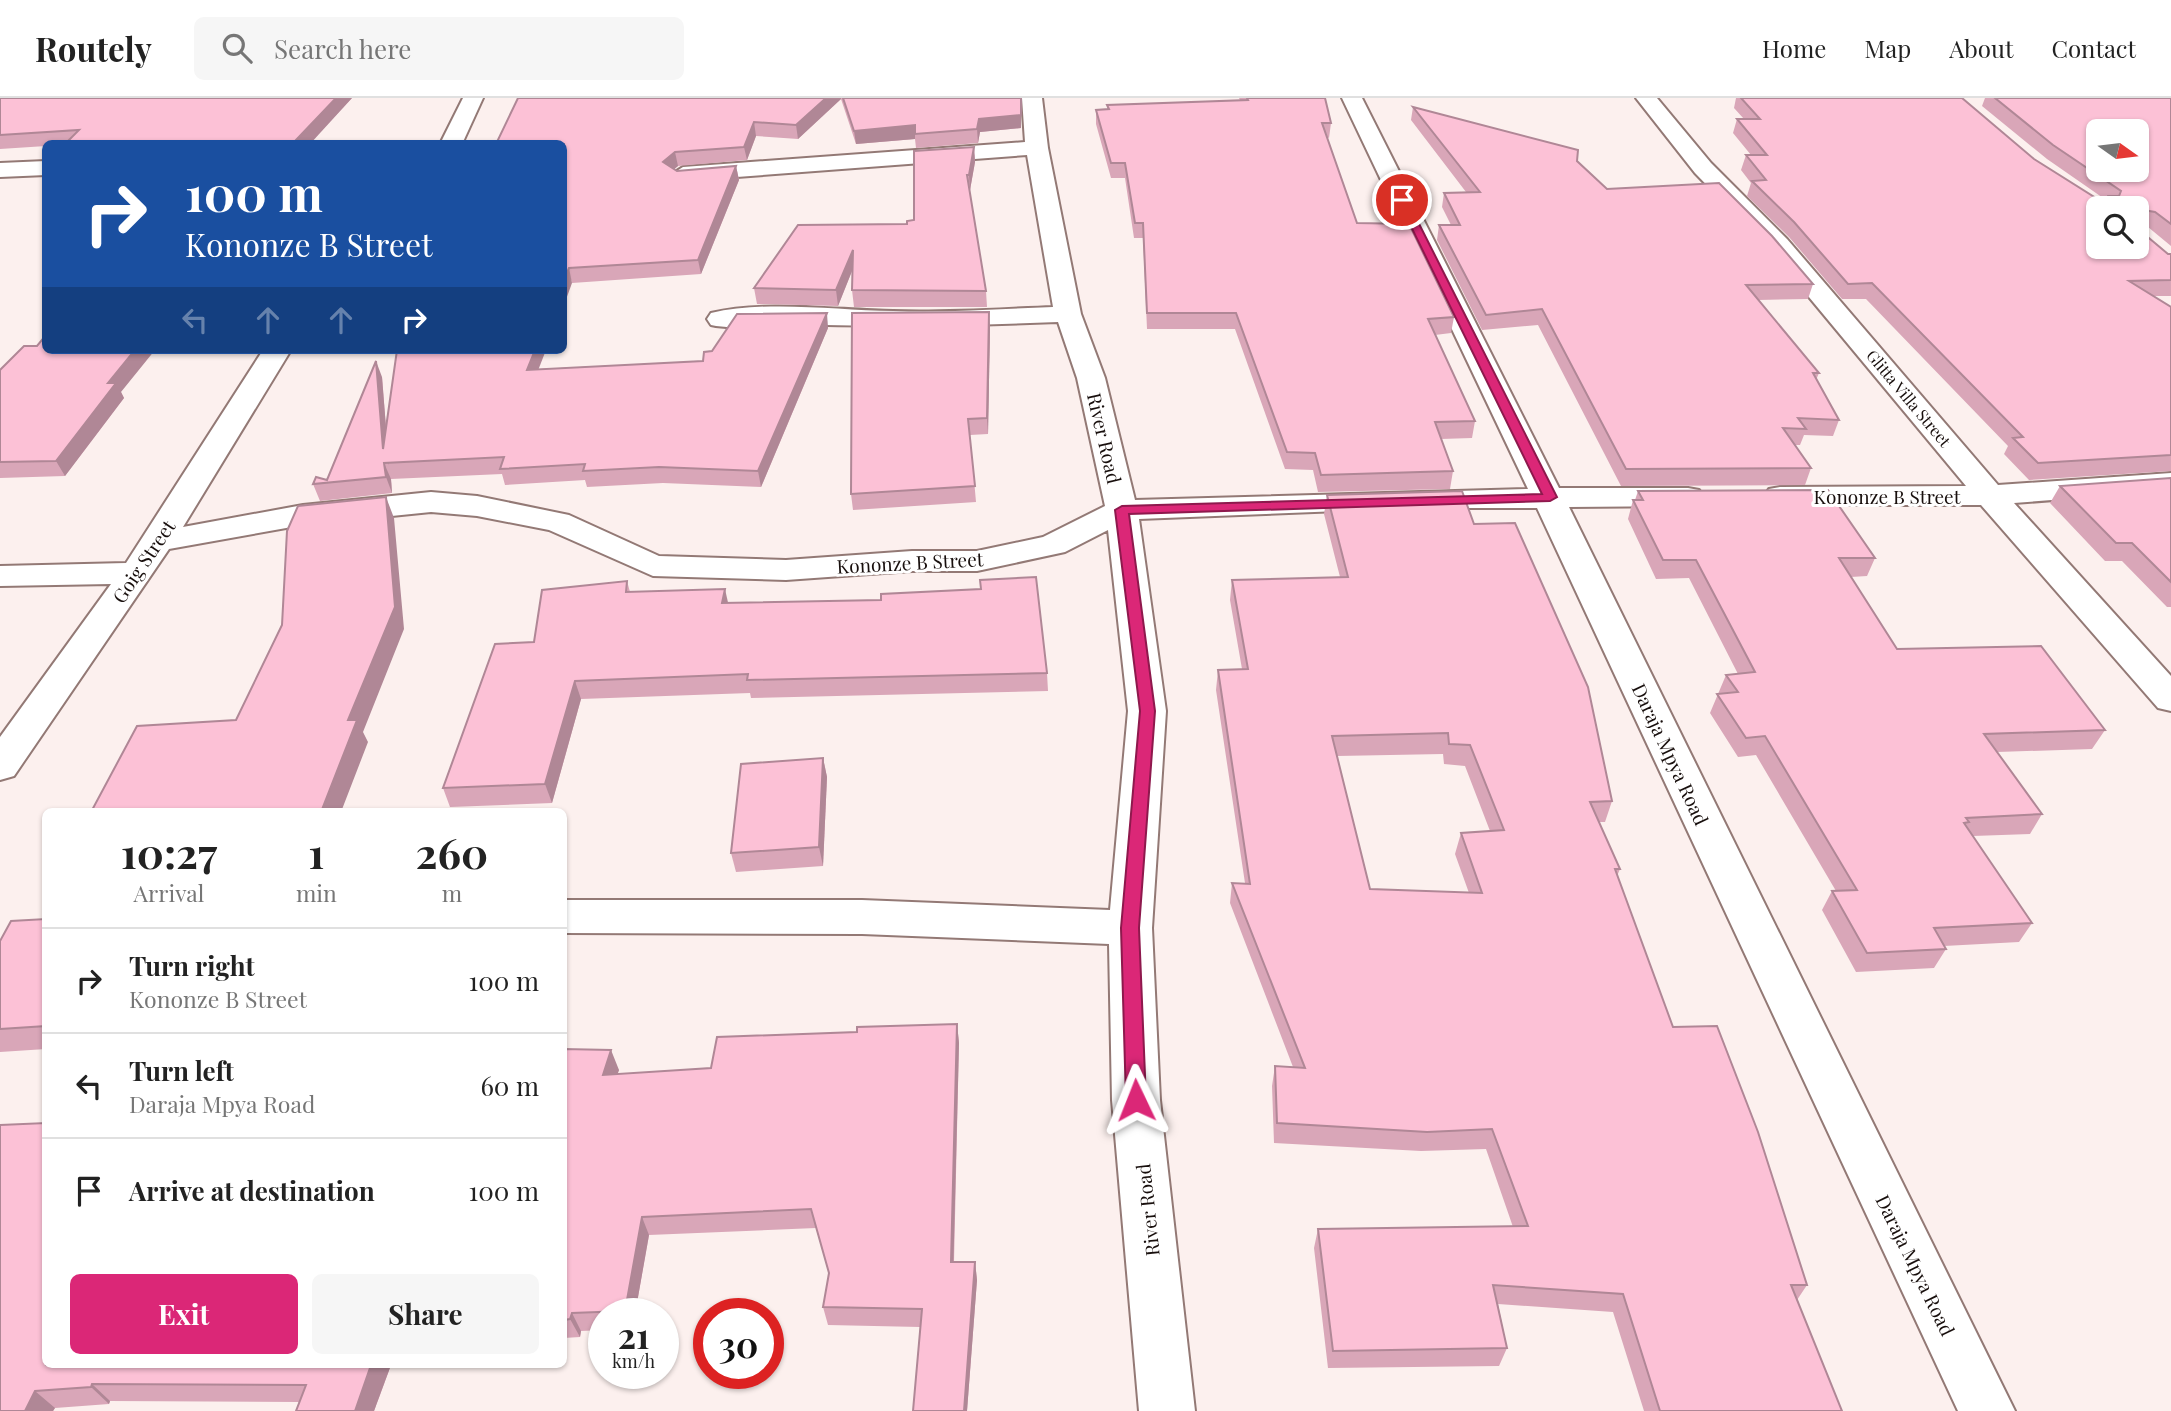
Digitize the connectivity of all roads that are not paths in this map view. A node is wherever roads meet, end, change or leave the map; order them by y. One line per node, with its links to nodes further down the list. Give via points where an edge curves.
1 (473, 98): 5 (street)
2 (1032, 98): 6 (street, River Road)
3 (1352, 98): 17 (street, Daraja Mpya Road)
4 (1646, 98): 14 (street, Glitta Villa Street, via 1703,169 1778,244)
5 (453, 140)
6 (1037, 148): 9 (street); 10 (street, River Road)
7 (42, 168): 8 (street)
8 (0, 170)
9 (678, 175)
10 (1068, 314): 11 (street, via 920,320); 18 (street, River Road, via 1091,378)
11 (720, 319)
12 (275, 354): 19 (street, Goig Street)
13 (2171, 482): 14 (street, Kononze B Street)
14 (1990, 495): 16 (street, Kononze B Street); 22 (street, Glitta Villa Street)
15 (1715, 496): 17 (street, Kononze B Street)
16 (1757, 496)
17 (1550, 497): 18 (street, Kononze B Street); 27 (street, Daraja Mpya Road)
18 (1122, 510): 19 (street, Kononze B Street, via 1053,545 977,561 786,570 653,566 558,522 431,502 303,515); 25 (street, River Road, via 1147,711)
19 (158, 541): 20 (street, Goig Street)
20 (135, 573): 21 (street); 23 (street, Goig Street)
21 (0, 576)
22 (2171, 699)
23 (0, 766)
24 (567, 917): 25 (street, via 862,917)
25 (1130, 928): 26 (street, River Road, via 1136,1100)
26 (1167, 1411)
27 (1987, 1411)

